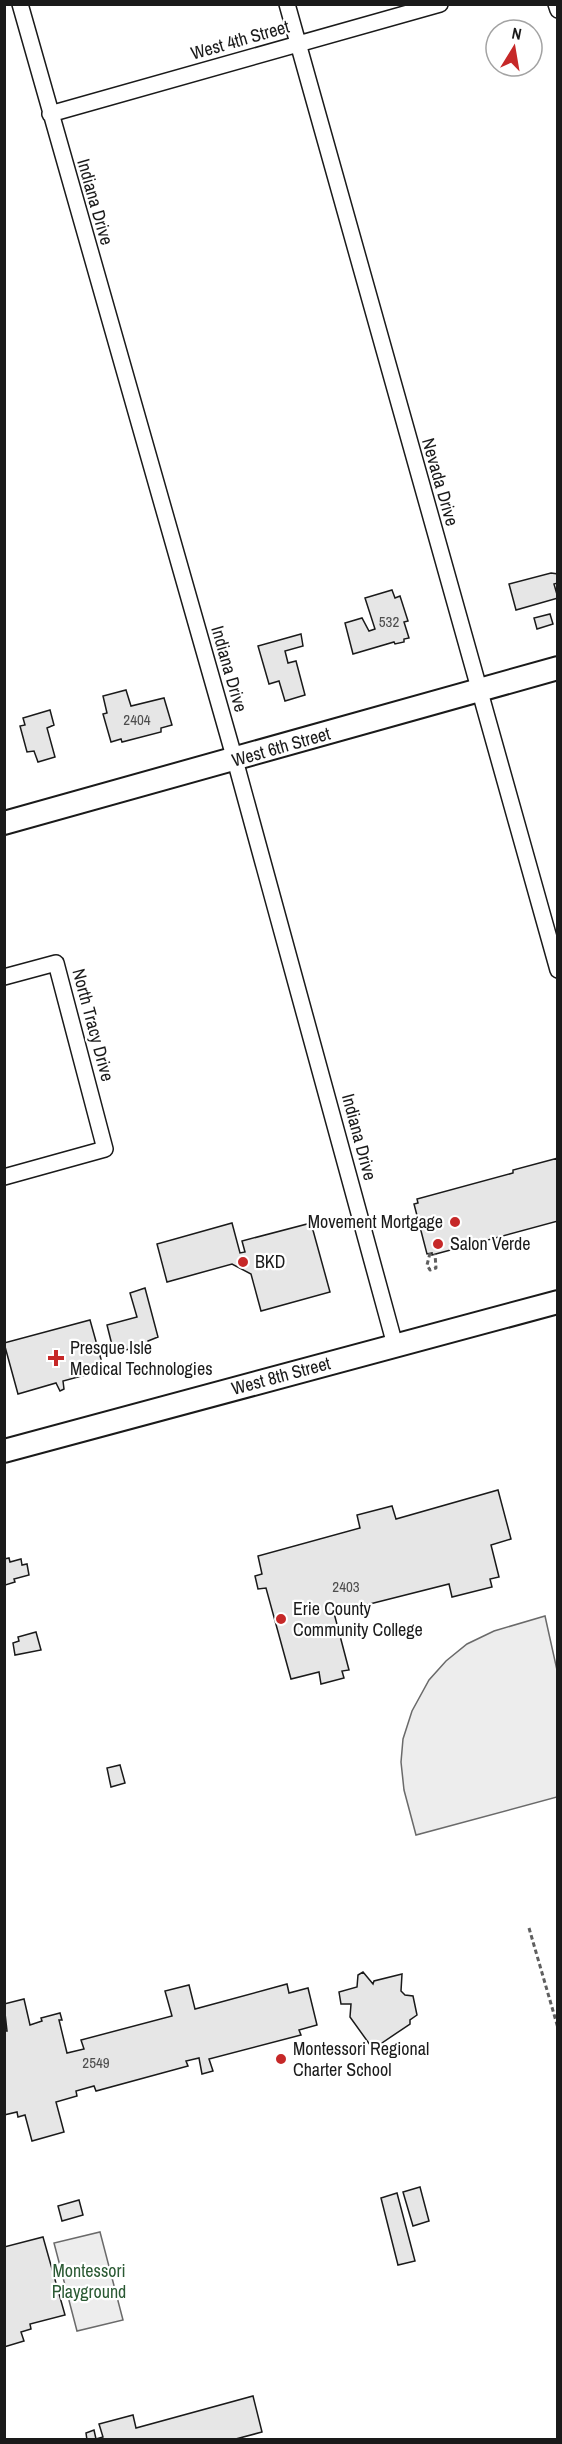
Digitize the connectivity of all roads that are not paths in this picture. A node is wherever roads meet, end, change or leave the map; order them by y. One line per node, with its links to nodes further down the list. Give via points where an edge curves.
1 (20, 4): 7 (street, Indiana Drive)
2 (287, 4): 6 (street, Nevada Drive)
3 (440, 4): 6 (street, West 4th Street)
4 (556, 4): 5 (street)
5 (558, 10)
6 (298, 44): 7 (street, West 4th Street); 9 (street, Nevada Drive)
7 (50, 114): 10 (street, Indiana Drive)
8 (558, 668): 9 (street, West 6th Street)
9 (479, 691): 10 (street, West 6th Street); 12 (street, Nevada Drive)
10 (235, 760): 11 (street, West 6th Street); 16 (street, Indiana Drive)
11 (5, 822)
12 (558, 970)
13 (4, 977): 14 (street, North Tracy Drive, via 56,963 105,1149)
14 (4, 1177)
15 (558, 1302): 16 (street, West 8th Street)
16 (395, 1345): 17 (street, West 8th Street)
17 (4, 1451)

